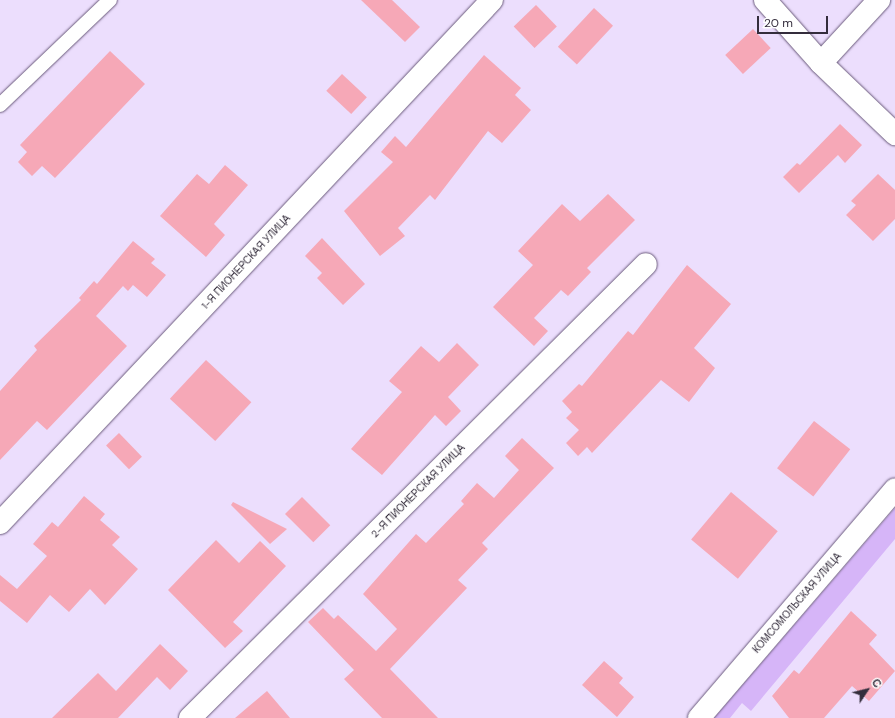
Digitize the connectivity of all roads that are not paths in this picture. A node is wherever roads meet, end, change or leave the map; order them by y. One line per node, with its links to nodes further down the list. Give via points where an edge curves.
1 (110, 0): 6 (lane)
2 (492, 0): 10 (street, 1-Я ПИОНЕРСКАЯ УЛИЦА)
3 (765, 0): 5 (street)
4 (879, 0): 5 (street)
5 (821, 63): 7 (street)
6 (0, 105)
7 (895, 134)
8 (646, 264): 11 (street, 2-Я ПИОНЕРСКАЯ УЛИЦА)
9 (895, 489): 12 (street, КОМСОМОЛЬСКАЯ УЛИЦА)
10 (0, 523)
11 (190, 718)
12 (699, 718)

